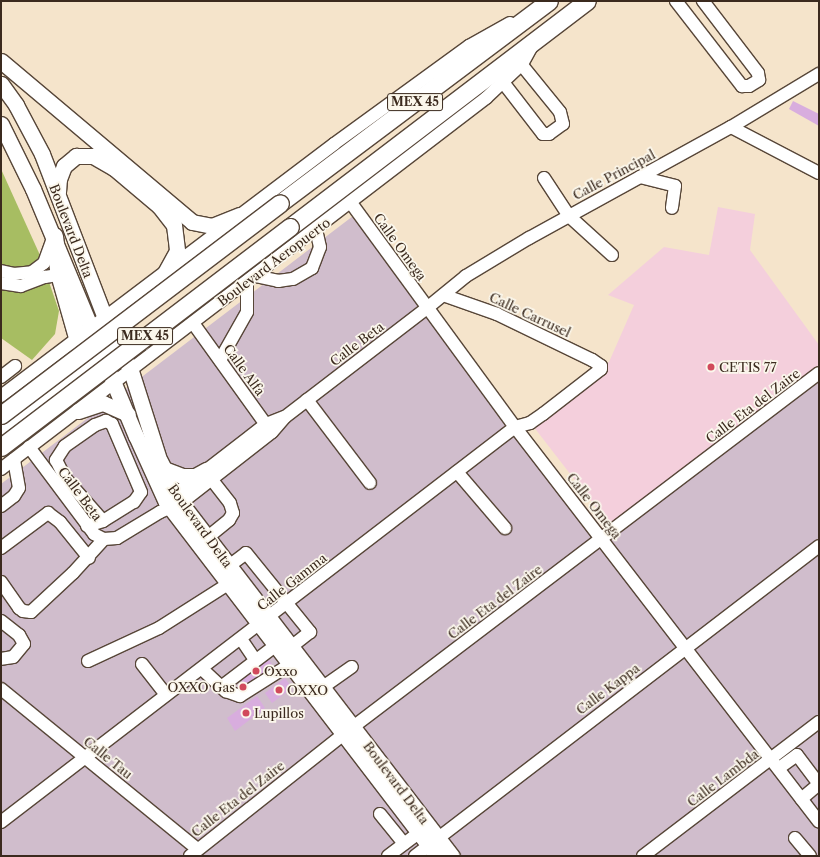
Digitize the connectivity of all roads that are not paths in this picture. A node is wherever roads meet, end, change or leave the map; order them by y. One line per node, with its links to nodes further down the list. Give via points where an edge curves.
1 (549, 1): 5 (highway, MEX 45)
2 (587, 1): 6 (highway, Boulevard Aeropuerto / MEX 45, via 534,42)
3 (676, 1): 4 (street, via 742,86 749,86 759,80 758,73)
4 (703, 1)
5 (535, 12): 19 (street, via 469,46); 50 (highway, MEX 45, bridge)
6 (518, 60): 9 (highway, Boulevard Aeropuerto / MEX 45); 9 (street, via 562,115 563,124 549,134 543,134)
7 (1, 61): 19 (main road, via 192,222 212,226)
8 (819, 74): 12 (street, Calle Principal)
9 (499, 77): 17 (street, Boulevard Aeropuerto); 55 (highway, Boulevard Aeropuerto / MEX 45, bridge, via 290,227)
10 (1, 84): 16 (main road, Boulevard Delta, via 30,130)
11 (1, 124): 22 (main road, Boulevard Delta)
12 (731, 127): 13 (street); 14 (street, Calle Principal)
13 (819, 173)
14 (640, 177): 18 (street, via 675,186); 20 (street, Calle Principal)
15 (544, 178): 20 (street)
16 (58, 197): 25 (main road, via 61,172 76,156 93,156 114,168 158,206 174,225 177,251); 33 (main road, Boulevard Delta)
17 (352, 203): 21 (street, Boulevard Aeropuerto); 31 (street, Calle Omega)
18 (672, 208)
19 (239, 215): 25 (street)
20 (569, 216): 23 (street); 30 (street, Calle Principal, via 478,267)
21 (316, 229): 27 (street, Boulevard Aeropuerto); 27 (street, via 320,247 312,268 293,279)
22 (54, 236): 24 (street, via 44,263 32,272); 26 (highway)
23 (612, 255)
24 (1, 272)
25 (164, 273): 29 (street)
26 (64, 274): 28 (street, via 21,286); 34 (main road, Boulevard Delta); 35 (highway)
27 (251, 279): 32 (street, Boulevard Aeropuerto); 39 (street, via 247,312)
28 (1, 283)
29 (139, 291): 33 (street); 36 (street, via 126,311 126,329 132,339 139,344)
30 (443, 295): 31 (street, Calle Principal); 42 (street, Calle Carrusel, via 497,314 592,360)
31 (428, 308): 48 (street, Calle Beta); 52 (street, Calle Omega)
32 (193, 323): 36 (street, Boulevard Aeropuerto); 39 (street, Calle Alfa)
33 (107, 325): 34 (street); 38 (highway, via 108,348); 43 (main road, Boulevard Delta)
34 (92, 327): 35 (street); 38 (main road, Boulevard Delta)
35 (76, 340): 37 (street); 40 (highway)
36 (167, 343): 43 (street, Boulevard Aeropuerto)
37 (58, 354): 40 (street, via 70,353); 47 (street)
38 (102, 354): 40 (highway); 46 (main road, Boulevard Delta)
39 (220, 360): 53 (street, Calle Alfa)
40 (85, 365): 49 (street, via 90,377 90,389); 54 (highway)
41 (15, 366): 45 (street)
42 (601, 368): 52 (street, Calle Gamma, via 543,414)
43 (131, 371): 46 (street, Boulevard Aeropuerto); 57 (main road, Boulevard Delta)
44 (819, 373): 70 (street, Calle Eta del Zaire)
45 (1, 377)
46 (116, 383): 49 (street, Boulevard Aeropuerto); 51 (main road, Boulevard Delta)
47 (1, 396)
48 (307, 400): 53 (street, Calle Beta); 63 (street)
49 (78, 411): 51 (main road, via 103,403); 56 (street, Boulevard Aeropuerto)
50 (1, 414)
51 (128, 414): 64 (main road, Boulevard Delta)
52 (515, 427): 60 (street, Calle Gamma); 70 (street, Calle Omega)
53 (269, 428): 62 (street, Calle Beta)
54 (1, 430)
55 (1, 447)
56 (32, 452): 58 (street, Boulevard Aeropuerto); 61 (street); 67 (street, Calle Beta)
57 (158, 456): 62 (main road, via 164,468 177,475); 64 (main road, Boulevard Delta)
58 (14, 459): 59 (street, Boulevard Aeropuerto); 61 (street)
59 (1, 469)
60 (457, 472): 68 (street); 78 (street, Calle Gamma)
61 (18, 473): 65 (street, via 19,488 14,496)
62 (208, 475): 64 (street, Calle Beta); 69 (street, via 230,503 232,513 229,520)
63 (370, 483)
64 (170, 504): 69 (main road, Boulevard Delta); 71 (street, Calle Beta, via 117,538); 77 (main road, Boulevard Delta)
65 (1, 505)
66 (103, 521): 66 (street, via 134,502 141,492 112,424 106,421 95,425 65,446 56,460 65,478); 67 (street)
67 (88, 526): 71 (street, Calle Beta, via 94,534)
68 (505, 528)
69 (208, 537): 75 (main road, Boulevard Delta)
70 (602, 538): 84 (street, Calle Omega); 97 (street, Calle Eta del Zaire)
71 (104, 539): 74 (street)
72 (819, 546): 84 (street, Calle Kappa)
73 (1, 548): 74 (street, via 41,516 48,514 60,522)
74 (89, 558): 76 (street, via 31,612 19,608)
75 (229, 566): 78 (street, via 246,554); 80 (main road, Boulevard Delta)
76 (1, 582)
77 (228, 584): 80 (main road, Boulevard Delta); 87 (street, via 159,628)
78 (287, 604): 80 (street, Calle Gamma); 83 (street, via 310,632)
79 (1, 621): 85 (street, via 19,635 24,644 14,657)
80 (265, 622): 81 (street, Calle Gamma); 82 (main road, Boulevard Delta); 83 (main road, Boulevard Delta)
81 (241, 639): 86 (street); 91 (street, Calle Gamma)
82 (275, 646): 86 (street); 89 (main road, Boulevard Delta)
83 (292, 646): 93 (main road, Boulevard Delta)
84 (685, 648): 101 (street, Calle Omega); 109 (street, Calle Kappa)
85 (1, 659)
86 (255, 660): 92 (street)
87 (88, 661)
88 (142, 664): 95 (street)
89 (289, 665): 92 (street, via 244,695 235,696); 97 (main road, Boulevard Delta)
90 (352, 667): 93 (street)
91 (202, 669): 92 (street); 95 (street, Calle Gamma)
92 (221, 687)
93 (323, 687): 97 (main road, Boulevard Delta)
94 (1, 689): 100 (street, Calle Tau)
95 (166, 695): 100 (street, Calle Gamma)
96 (819, 722): 98 (street, Calle Lambda)
97 (348, 731): 106 (main road, Boulevard Delta); 109 (main road, Boulevard Delta); 110 (street, Calle Eta del Zaire)
98 (789, 745): 99 (street); 101 (street, Calle Lambda)
99 (797, 755): 101 (street); 102 (street, via 819,784)
100 (84, 757): 104 (street, Calle Gamma); 110 (street, Calle Tau)
101 (775, 764): 102 (street, Calle Omega); 114 (street, Calle Lambda)
102 (801, 798): 105 (street, Calle Omega)
103 (380, 814): 108 (street)
104 (1, 822)
105 (819, 822)
106 (418, 833): 108 (street); 109 (main road, Boulevard Delta)
107 (795, 838): 115 (street)
108 (404, 844): 111 (street)
109 (435, 847): 112 (street, Calle Kappa); 113 (main road, Boulevard Delta)
110 (193, 852)
111 (388, 856)
112 (415, 856)
113 (452, 856)
114 (643, 856)
115 (810, 856)

